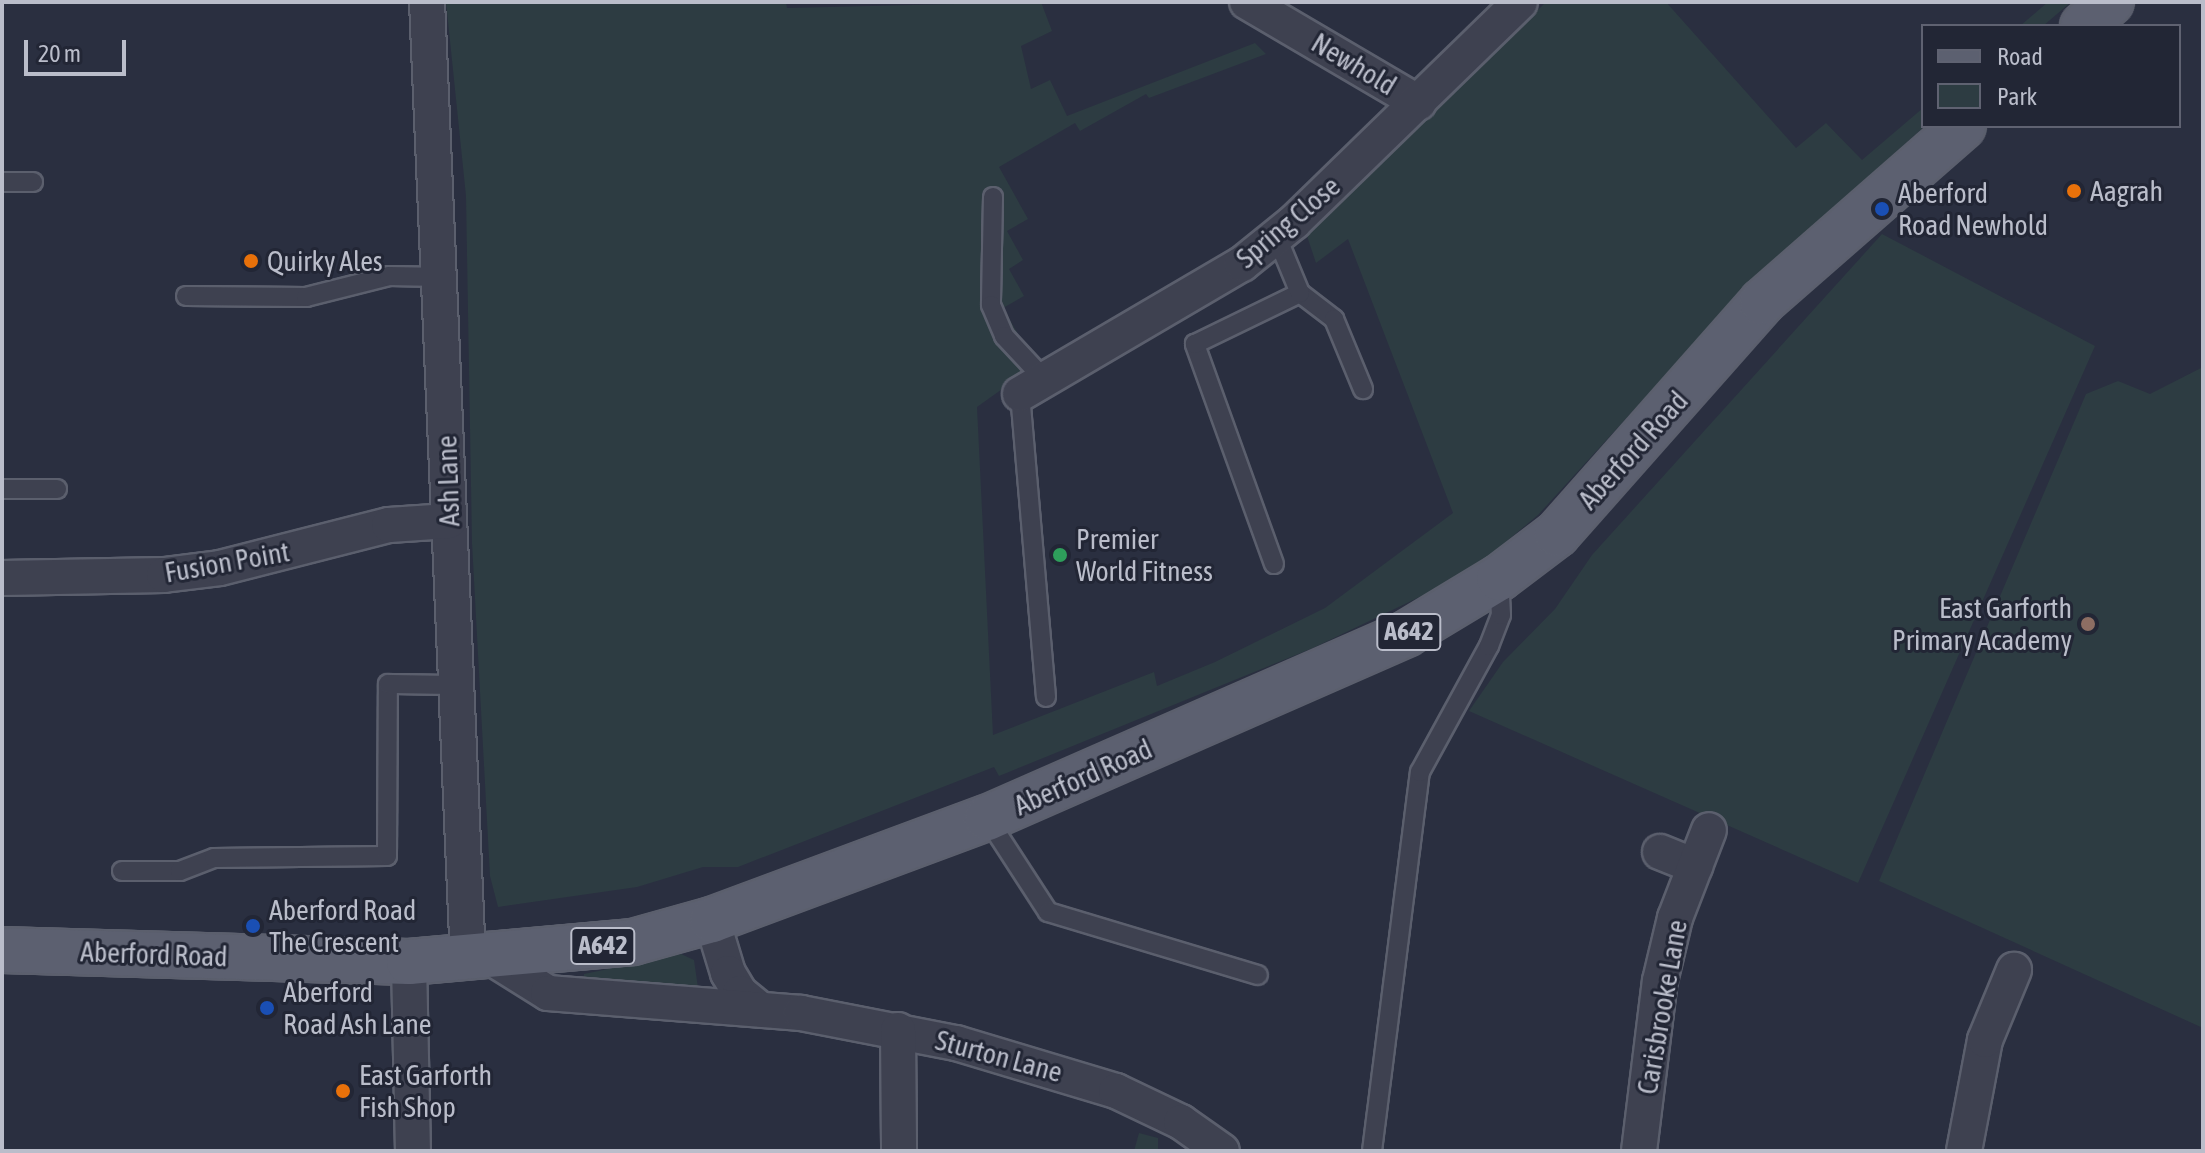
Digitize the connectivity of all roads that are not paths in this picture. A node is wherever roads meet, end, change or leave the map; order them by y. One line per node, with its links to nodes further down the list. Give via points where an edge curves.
1 (427, 2): 12 (street, Ash Lane)
2 (1247, 2): 6 (street, Newhold)
3 (1520, 2): 6 (street, Spring Close)
4 (2111, 2): 5 (main road)
5 (2085, 24)
6 (1419, 103): 11 (street, Spring Close)
7 (1961, 128): 22 (main road, Aberford Road / A642, via 1762,302 1557,534)
8 (2, 182): 9 (lane)
9 (33, 182)
10 (993, 197): 15 (lane, via 993,313)
11 (1276, 235): 13 (lane); 15 (street, Spring Close, via 1188,298)
12 (442, 277): 14 (lane, via 389,276 306,297); 19 (street, Ash Lane)
13 (1300, 293): 16 (lane, via 1334,319); 20 (lane, via 1195,344)
14 (186, 296)
15 (1032, 387): 24 (lane)
16 (1363, 389)
17 (2, 489): 18 (lane)
18 (57, 489)
19 (449, 521): 21 (street, Fusion Point, via 389,525 270,559 206,570); 23 (street, Ash Lane)
20 (1274, 564)
21 (2, 578)
22 (1499, 578): 25 (main road, Aberford Road / A642, via 1406,634); 41 (lane, via 1501,615 1489,646 1420,772)
23 (455, 685): 29 (lane, via 388,684 387,856 214,858 180,871); 32 (street, Ash Lane)
24 (1046, 697)
25 (987, 818): 30 (main road, Aberford Road / A642); 35 (lane, via 1048,912)
26 (1709, 830): 28 (street, Carisbrooke Lane)
27 (1660, 852): 28 (street)
28 (1695, 866): 42 (street, Carisbrooke Lane, via 1660,981)
29 (122, 871)
30 (712, 920): 32 (main road, Aberford Road / A642, via 633,942); 36 (street, via 728,973 740,993)
31 (2, 950): 33 (main road, Aberford Road / A642)
32 (480, 959): 33 (main road, Aberford Road / A642); 36 (street, Sturton Lane, via 548,993)
33 (409, 962): 38 (street)
34 (2014, 970): 43 (street, via 1985,1040)
35 (1258, 975)
36 (760, 1009): 37 (street, Sturton Lane)
37 (898, 1030): 39 (street); 40 (street, Sturton Lane, via 1116,1091 1181,1122)
38 (413, 1151)
39 (899, 1151)
40 (1222, 1151)
41 (1372, 1151)
42 (1639, 1151)
43 (1964, 1151)

